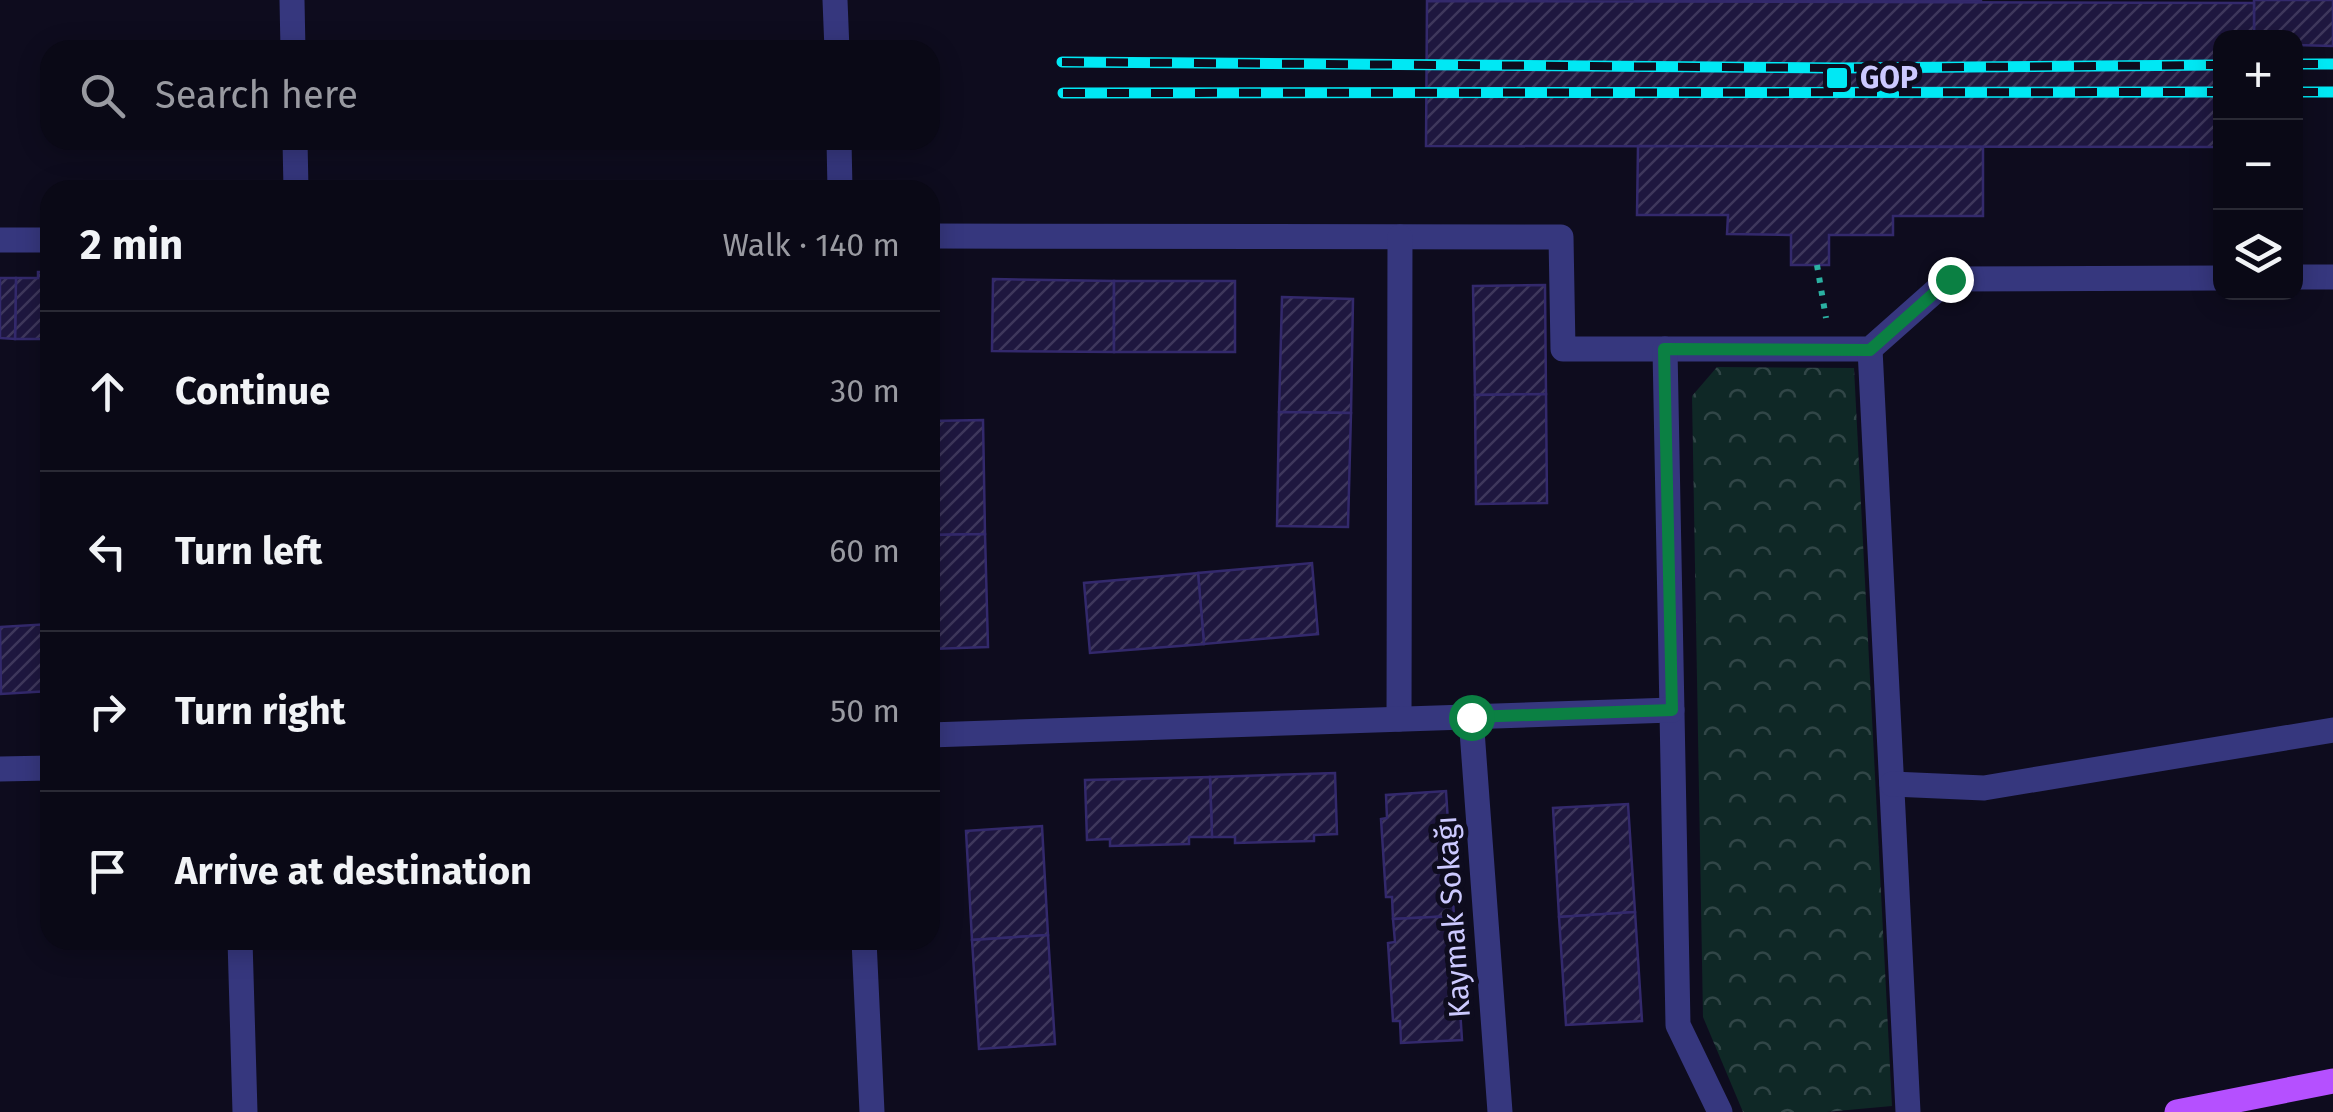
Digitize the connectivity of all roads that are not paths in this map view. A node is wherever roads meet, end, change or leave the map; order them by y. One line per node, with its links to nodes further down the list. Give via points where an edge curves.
1 (292, 0): 3 (street)
2 (835, 0): 4 (street)
3 (293, 40)
4 (836, 40)
5 (295, 150): 7 (street)
6 (839, 150): 8 (street)
7 (296, 180)
8 (840, 180)
9 (940, 236): 10 (street)
10 (1400, 237): 16 (street, via 1561,237 1562,349); 20 (street)
11 (0, 240): 12 (street)
12 (40, 240)
13 (2303, 277): 14 (street)
14 (2333, 277)
15 (2213, 278): 17 (street, via 1950,279)
16 (1664, 349): 17 (street); 18 (street)
17 (1870, 350): 25 (street)
18 (1672, 710): 19 (street); 32 (street, via 1678,1026)
19 (1471, 717): 20 (street); 31 (street, Kaymak Sokağı)
20 (1399, 719): 22 (street)
21 (2333, 730): 25 (street, via 1984,788)
22 (940, 735)
23 (40, 768): 24 (street)
24 (0, 770)
25 (1892, 784): 33 (street)
26 (240, 950): 29 (street)
27 (864, 950): 30 (street)
28 (2333, 1081): 34 (main road)
29 (244, 1112)
30 (872, 1112)
31 (1500, 1112)
32 (1720, 1112)
33 (1908, 1112)
34 (2177, 1112)

